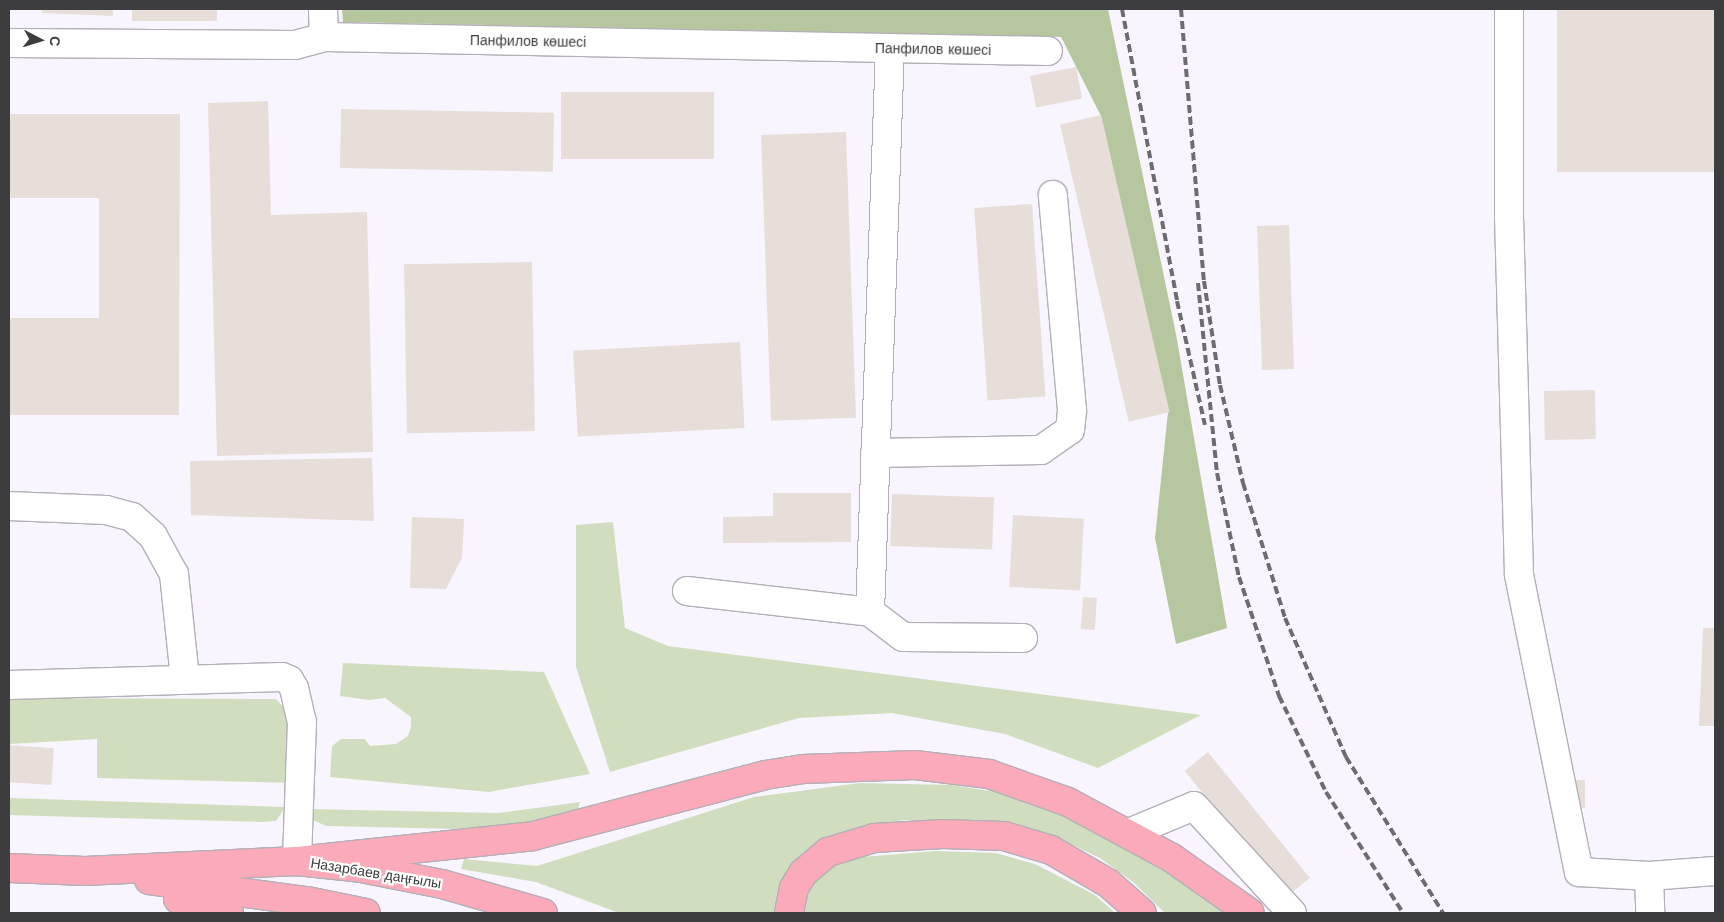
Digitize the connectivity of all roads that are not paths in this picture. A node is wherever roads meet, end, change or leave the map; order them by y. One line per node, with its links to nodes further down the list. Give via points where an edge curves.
1 (323, 9): 3 (street)
2 (1509, 9): 20 (street, via 1509,216 1519,575 1579,872)
3 (324, 37): 4 (street, Панфилов көшесі, via 295,45); 5 (street, Панфилов көшесі)
4 (9, 43)
5 (890, 48): 6 (street, Панфилов көшесі); 8 (street)
6 (1048, 51)
7 (1053, 195): 8 (street, via 1072,410 1070,430 1041,450)
8 (875, 453): 11 (street)
9 (9, 506): 13 (street, via 106,510 132,517 153,536 174,574)
10 (687, 591): 11 (street)
11 (870, 612): 12 (street, via 903,637)
12 (1023, 638)
13 (184, 679): 14 (street); 16 (street, via 282,677 294,688 302,722)
14 (9, 685)
15 (1129, 834): 16 (main road, via 1068,802 989,774 956,767 880,764 765,775 533,836); 26 (main road, via 1172,858); 27 (street, via 1194,806)
16 (296, 861): 18 (main road, Назарбаев даңғылы); 23 (main road, Назарбаев даңғылы, via 361,868 442,884)
17 (9, 868): 18 (main road, Назарбаев даңғылы)
18 (86, 871): 21 (main road); 22 (main road, Назарбаев даңғылы, via 307,901)
19 (1715, 871): 20 (street)
20 (1649, 876): 28 (street)
21 (229, 913)
22 (366, 913)
23 (543, 913)
24 (789, 913): 25 (main road, via 794,888 802,873 828,852 874,838 943,834 1004,836 1051,850 1108,883)
25 (1142, 913)
26 (1250, 913)
27 (1292, 913)
28 (1650, 913)

